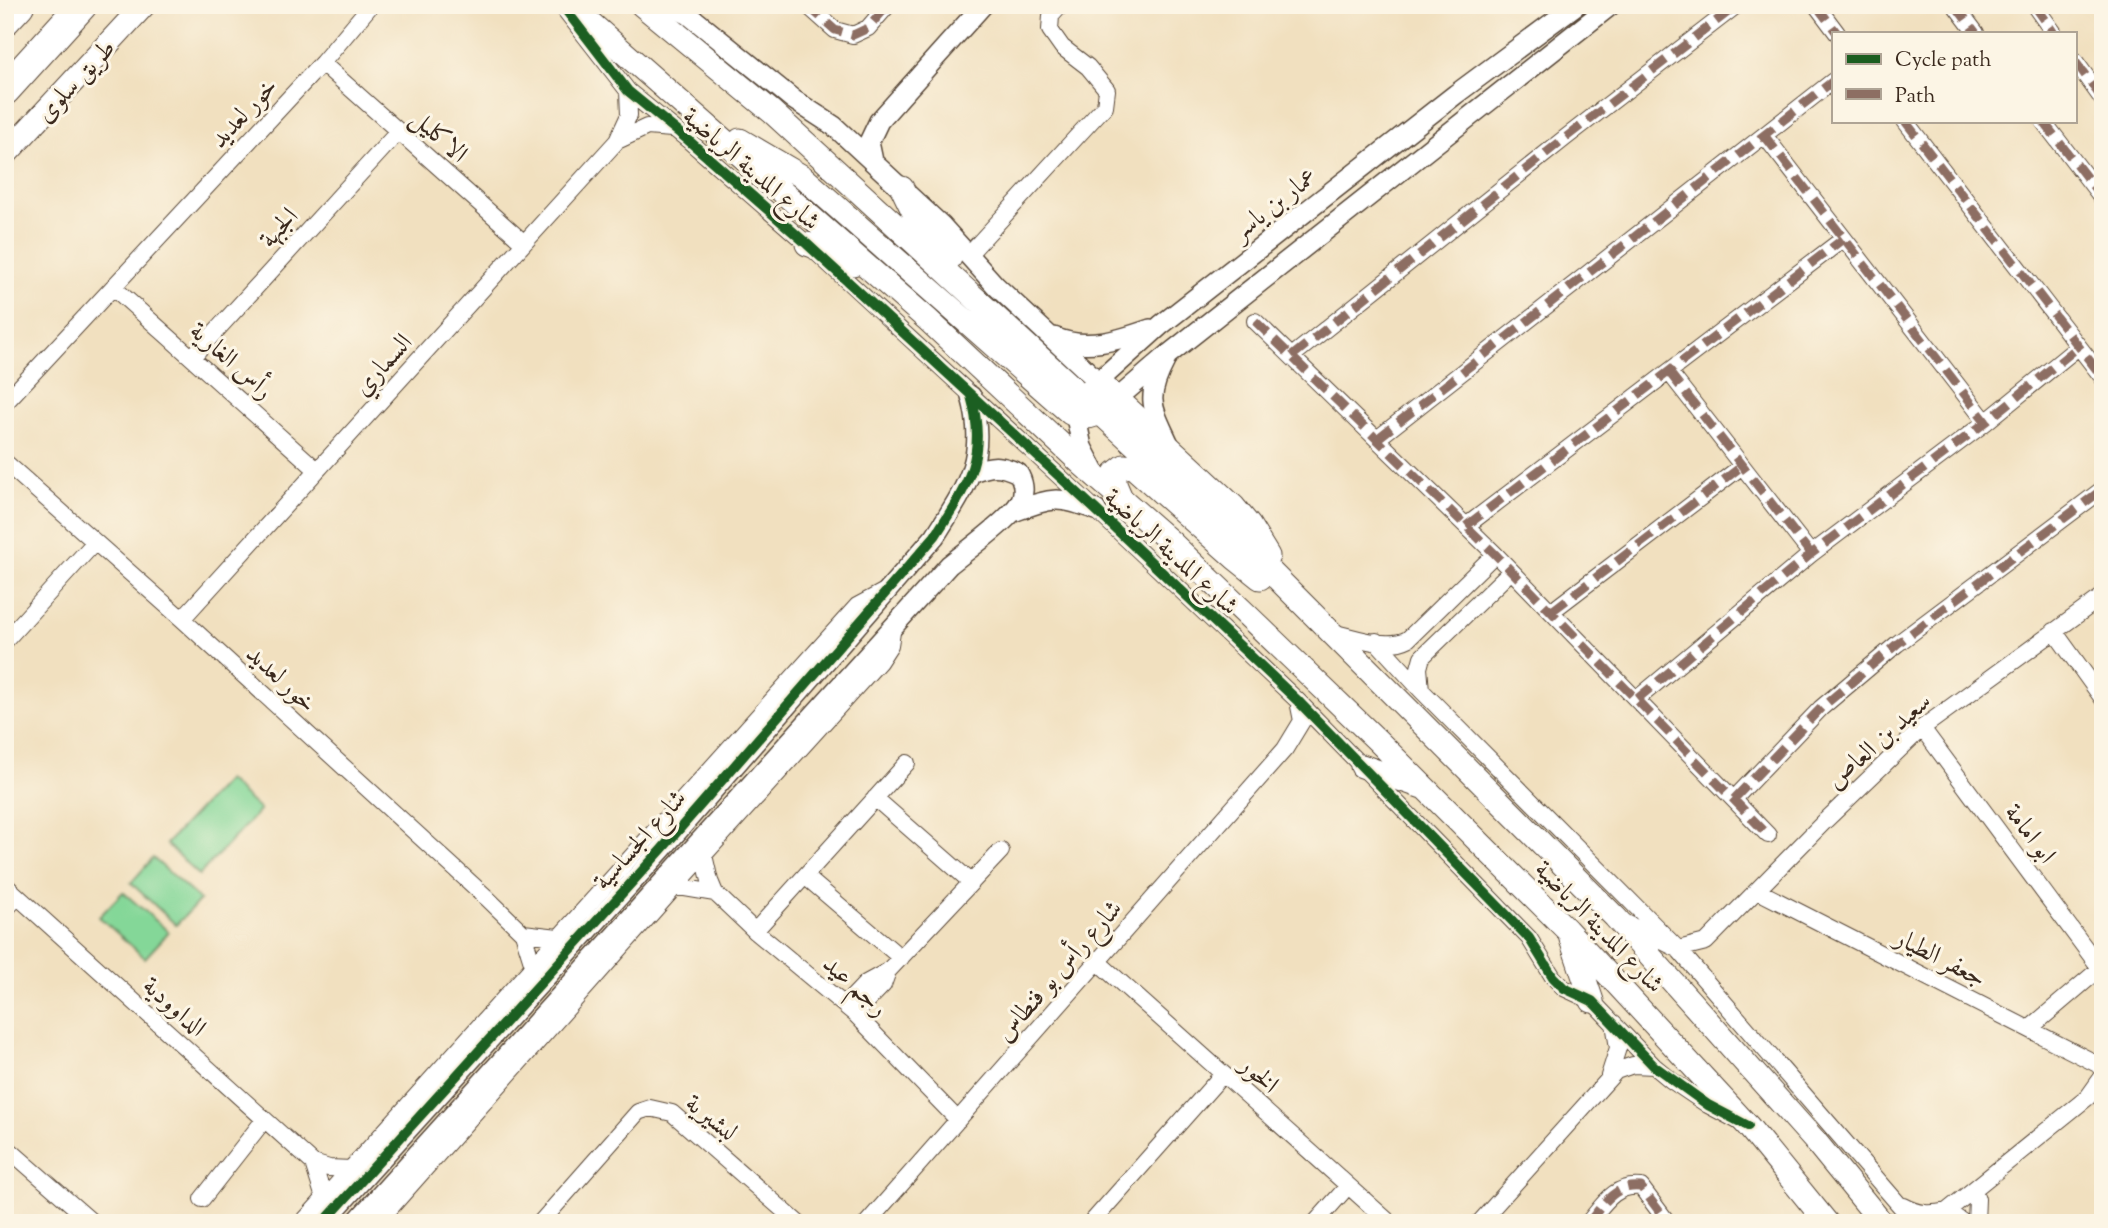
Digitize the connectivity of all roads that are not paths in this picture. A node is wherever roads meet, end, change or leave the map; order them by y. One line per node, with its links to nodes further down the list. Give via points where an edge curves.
1 (19, 5): 19 (highway)
2 (82, 5): 26 (highway, طريق سلوى)
3 (144, 5): 38 (main road, طريق سلوى)
4 (371, 5): 24 (street, خور لعديد)
5 (562, 5): 27 (street, شارع المدينة الرياضية)
6 (570, 5): 29 (main road, شارع المدينة الرياضية)
7 (642, 5): 48 (main road, شارع المدينة الرياضية, via 772,112)
8 (668, 5): 33 (street, via 690,15 794,100)
9 (807, 5): 10 (street, via 835,30 853,35 868,28)
10 (888, 5)
11 (982, 5): 30 (street)
12 (1061, 5): 45 (street, via 1051,16 1050,30 1107,90 1105,106)
13 (1576, 5): 50 (street, عمار بن ياسر)
14 (1611, 5): 53 (street, عمار بن ياسر)
15 (1737, 5): 55 (street)
16 (1816, 5): 20 (street)
17 (1955, 5): 21 (street)
18 (2034, 5): 22 (street)
19 (5, 20)
20 (1837, 32)
21 (1975, 32)
22 (2053, 32)
23 (2076, 62): 28 (street)
24 (322, 63): 35 (street, الاكليل); 47 (street, خور لعديد)
25 (1832, 81): 36 (street)
26 (5, 90)
27 (628, 91): 34 (street, شارع المدينة الرياضية); 37 (street, السماري, via 629,115)
28 (2103, 100)
29 (690, 109): 46 (main road, شارع المدينة الرياضية); 59 (main road, via 803,177 1049,395)
30 (879, 121): 33 (street, via 855,130); 39 (street, via 869,142)
31 (1906, 122): 52 (street)
32 (2044, 122): 41 (street)
33 (834, 126): 39 (street)
34 (672, 129): 37 (street, السماري, via 647,127); 44 (street, شارع المدينة الرياضية)
35 (399, 131): 43 (street, الاكليل); 54 (street, الجبهة)
36 (1764, 135): 42 (street); 63 (street)
37 (617, 141): 43 (street, السماري)
38 (5, 155)
39 (873, 161): 40 (street)
40 (902, 188): 45 (street); 48 (main road, via 915,215)
41 (2103, 199)
42 (1843, 239): 56 (street); 62 (street)
43 (524, 243): 67 (street, السماري)
44 (807, 244): 46 (main road, via 832,252); 58 (street, شارع المدينة الرياضية)
45 (968, 255): 51 (street)
46 (889, 285): 69 (main road, شارع المدينة الرياضية)
47 (113, 287): 54 (street, رأس الغارية); 60 (street, خور لعديد)
48 (988, 308): 59 (main road, شارع المدينة الرياضية)
49 (1255, 321): 55 (street)
50 (1161, 325): 51 (street, via 1094,344 1070,343); 59 (street, عمار بن ياسر)
51 (1047, 334): 59 (street)
52 (2078, 347): 57 (street); 62 (street)
53 (1169, 354): 61 (street, عمار بن ياسر); 64 (street, via 1152,397)
54 (193, 356): 67 (street, رأس الغارية)
55 (1292, 356): 63 (street)
56 (1669, 372): 66 (street); 74 (street)
57 (2103, 378)
58 (971, 397): 68 (street, شارع الجساسية, via 978,433); 72 (street, شارع المدينة الرياضية)
59 (1086, 398): 61 (main road); 61 (main road, via 1089,418); 69 (street, via 1077,429)
60 (5, 403)
61 (1109, 406): 64 (main road); 79 (main road, شارع المدينة الرياضية)
62 (1986, 422): 77 (street)
63 (1377, 439): 74 (street)
64 (1172, 451): 79 (main road, via 1241,515)
65 (5, 462): 75 (street, خور لعديد)
66 (1742, 466): 77 (street); 83 (street)
67 (317, 470): 84 (street, السماري)
68 (972, 472): 73 (street, via 1001,466 1018,473 1024,489); 80 (street, شارع الجساسية, via 935,536)
69 (1099, 479): 71 (main road, شارع المدينة الرياضية)
70 (2103, 489): 101 (street, via 1897,643 1821,708)
71 (1121, 498): 82 (main road, via 1115,473 1124,466 1133,467 1253,573); 99 (main road, شارع المدينة الرياضية)
72 (1096, 510): 73 (street, via 1066,499); 93 (street, شارع المدينة الرياضية)
73 (1013, 512): 85 (street, شارع الجساسية, via 949,565)
74 (1466, 526): 76 (street)
75 (96, 542): 84 (street, خور لعديد); 88 (street)
76 (1495, 554): 78 (street); 89 (street, via 1408,639)
77 (1811, 554): 91 (street)
78 (1511, 571): 83 (street); 90 (street, via 1422,657)
79 (1283, 584): 82 (main road, شارع المدينة الرياضية)
80 (888, 590): 111 (street, شارع الجساسية); 114 (street, شارع الجساسية, via 857,606)
81 (2103, 596): 87 (street, سعيد بن العاص)
82 (1307, 608): 86 (main road, شارع المدينة الرياضية)
83 (1552, 611): 91 (street)
84 (182, 619): 119 (street, خور لعديد)
85 (893, 626): 104 (street, شارع الجساسية, via 890,645 879,662); 116 (street, شارع الجساسية)
86 (1331, 631): 89 (street); 115 (main road, شارع المدينة الرياضية)
87 (2053, 632): 92 (street); 94 (street, سعيد بن العاص)
88 (5, 641)
89 (1376, 641): 90 (street, شارع المدينة الرياضية)
90 (1422, 690): 122 (street, شارع المدينة الرياضية)
91 (1637, 699): 101 (street)
92 (2103, 699)
93 (1298, 701): 95 (street, شارع المدينة الرياضية); 96 (street, شارع رأس بو فنطاس, via 1302,721)
94 (1922, 728): 109 (street, سعيد بن العاص); 126 (street, ابو امامة)
95 (1334, 737): 96 (street, شارع رأس بو فنطاس, via 1313,734); 98 (street, شارع المدينة الرياضية)
96 (1285, 749): 124 (street, شارع رأس بو فنطاس)
97 (908, 763): 100 (street)
98 (1362, 766): 99 (main road); 129 (street, شارع المدينة الرياضية, via 1529,938 1553,977 1564,988)
99 (1427, 789): 117 (main road, شارع المدينة الرياضية)
100 (875, 797): 105 (street); 106 (street)
101 (1734, 799): 102 (street)
102 (1768, 835)
103 (1000, 850): 106 (street)
104 (704, 855): 107 (street, شارع الجساسية); 110 (street, رجم عيد)
105 (806, 877): 118 (street); 123 (street)
106 (971, 882): 123 (street)
107 (674, 888): 110 (street); 112 (street, شارع الجساسية)
108 (11, 891): 113 (street); 139 (street, الداوودية)
109 (1758, 891): 121 (street, سعيد بن العاص); 133 (street, جعفر الطيار)
110 (715, 893): 118 (street, رجم عيد)
111 (607, 908): 114 (street); 131 (street, شارع الجساسية)
112 (656, 908): 116 (street); 156 (street, شارع الجساسية)
113 (5, 910)
114 (583, 912): 120 (street, شارع الجساسية)
115 (1615, 918): 122 (street); 166 (main road, شارع المدينة الرياضية, via 1816,1142)
116 (628, 920): 155 (street, شارع الجساسية)
117 (1567, 930): 129 (main road); 141 (main road, شارع المدينة الرياضية)
118 (755, 931): 130 (street, رجم عيد)
119 (523, 933): 120 (street); 125 (street)
120 (558, 937): 125 (street, شارع الجساسية)
121 (1706, 942): 122 (street); 127 (street, via 1701,966)
122 (1678, 949): 127 (street, شارع المدينة الرياضية)
123 (901, 958): 130 (street, via 888,971 883,985)
124 (1098, 962): 136 (street, الخور); 140 (street, شارع رأس بو فنطاس)
125 (533, 965): 128 (street, شارع الجساسية)
126 (2101, 967): 133 (street)
127 (1710, 987): 149 (street, شارع المدينة الرياضية)
128 (502, 1000): 131 (street); 144 (street, شارع الجساسية)
129 (1592, 1001): 132 (street, شارع المدينة الرياضية)
130 (850, 1010): 140 (street, رجم عيد)
131 (503, 1022): 154 (street, شارع الجساسية)
132 (1614, 1023): 134 (street, شارع المدينة الرياضية); 138 (street, via 1618,1048)
133 (2029, 1029): 135 (street, جعفر الطيار)
134 (1654, 1066): 138 (street, via 1624,1067); 141 (street, شارع المدينة الرياضية, via 1707,1105)
135 (2103, 1067)
136 (1223, 1074): 145 (street, الخور); 160 (street)
137 (2103, 1076): 146 (street, via 2088,1097)
138 (1607, 1081): 163 (street)
139 (264, 1120): 143 (street, الداوودية); 148 (street)
140 (958, 1120): 159 (street, شارع رأس بو فنطاس)
141 (1748, 1126): 165 (main road, شارع المدينة الرياضية)
142 (5, 1146): 152 (street)
143 (313, 1164): 144 (street); 147 (street)
144 (351, 1169): 147 (street, شارع الجساسية)
145 (1348, 1186): 161 (street); 162 (street, الخور)
146 (1974, 1190): 150 (street); 169 (street)
147 (324, 1198): 153 (street, شارع الجساسية)
148 (202, 1199)
149 (1901, 1205): 150 (street, via 1918,1214); 167 (street, شارع المدينة الرياضية)
150 (1942, 1217): 168 (street)
151 (1663, 1221): 164 (street, via 1641,1187 1627,1185)
152 (93, 1223)
153 (302, 1223)
154 (323, 1223)
155 (355, 1223)
156 (377, 1223)
157 (540, 1223): 158 (street, لبشيرية, via 638,1112 650,1108 672,1113)
158 (798, 1223)
159 (867, 1223)
160 (1091, 1223)
161 (1315, 1223)
162 (1390, 1223)
163 (1479, 1223)
164 (1588, 1223)
165 (1827, 1223)
166 (1882, 1223)
167 (1915, 1223)
168 (1964, 1223)
169 (1976, 1223)

